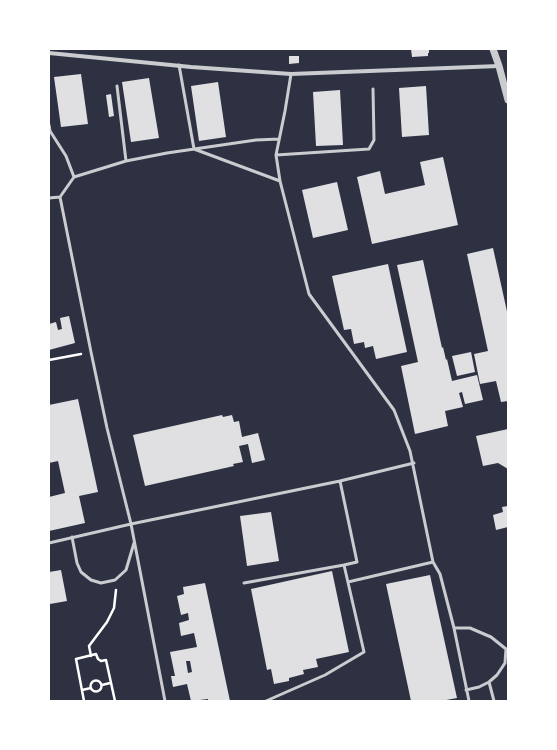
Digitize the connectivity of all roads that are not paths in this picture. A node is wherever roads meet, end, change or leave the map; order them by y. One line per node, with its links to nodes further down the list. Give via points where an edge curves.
1 (493, 49): 4 (street)
2 (49, 53): 3 (street)
3 (179, 65): 5 (street); 11 (lane)
4 (500, 66): 5 (street); 8 (street)
5 (291, 74): 10 (lane)
6 (117, 86): 13 (lane)
7 (373, 89): 12 (lane, via 374,140 369,149)
8 (508, 100)
9 (49, 125): 14 (lane)
10 (279, 140): 11 (lane, via 256,140); 12 (lane)
11 (194, 149): 13 (lane); 15 (lane)
12 (276, 155): 15 (lane)
13 (126, 161): 14 (lane)
14 (74, 177): 16 (lane)
15 (280, 181): 18 (lane, via 308,294 394,410)
16 (60, 197): 17 (lane); 20 (lane, via 107,428)
17 (49, 198)
18 (414, 463): 19 (lane); 24 (lane)
19 (340, 481): 20 (lane); 25 (lane, via 357,562)
20 (130, 524): 21 (lane); 22 (lane)
21 (72, 537): 22 (lane, via 81,572 90,580 101,583 115,580 126,570); 23 (lane)
22 (134, 542): 32 (lane)
23 (49, 543)
24 (433, 562): 26 (lane); 28 (lane, via 440,574)
25 (344, 565): 26 (lane); 27 (lane)
26 (348, 582): 33 (lane, via 364,652 326,675)
27 (244, 583)
28 (454, 628): 29 (lane, via 470,628 491,637); 31 (lane)
29 (507, 649): 30 (lane, via 505,663)
30 (489, 682): 31 (lane); 35 (lane)
31 (466, 690): 34 (lane)
32 (165, 701)
33 (266, 701)
34 (469, 701)
35 (494, 701)

